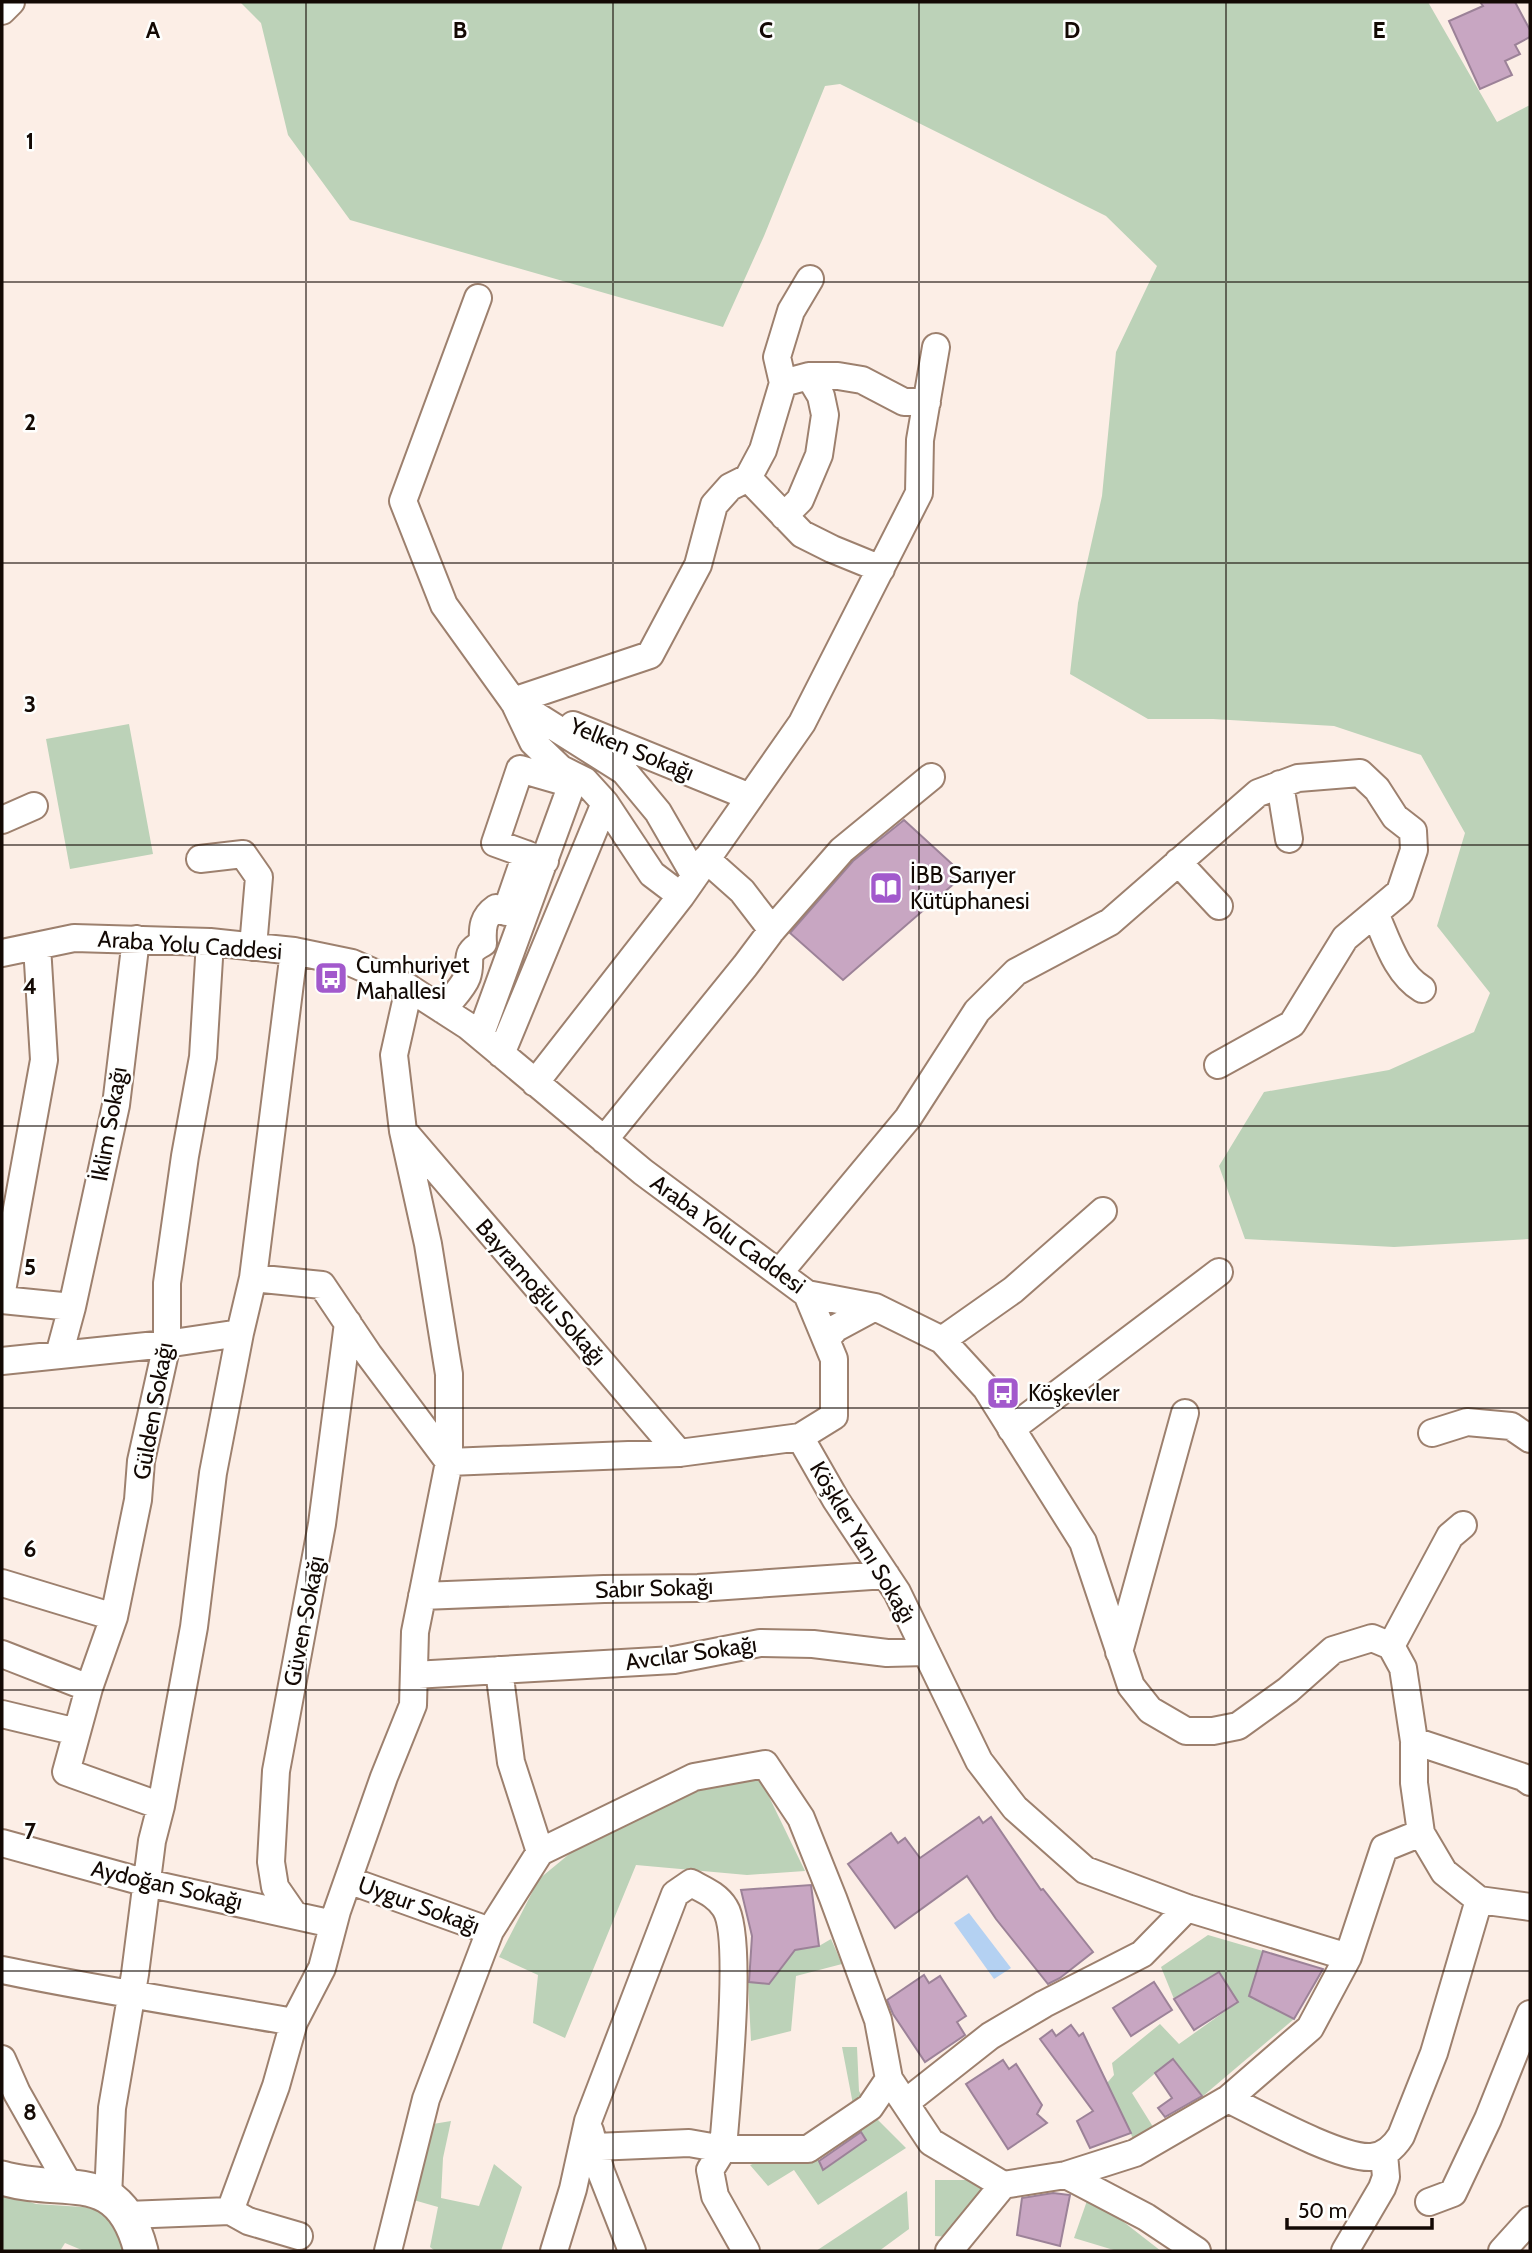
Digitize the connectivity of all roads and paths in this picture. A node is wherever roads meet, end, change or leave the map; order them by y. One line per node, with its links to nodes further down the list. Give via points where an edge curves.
1 (11, 2): 2 (street)
2 (2, 11)
3 (810, 279): 7 (street, via 791,311 776,357)
4 (478, 298): 12 (street, via 402,501 444,605)
5 (936, 347): 8 (street)
6 (809, 376): 7 (street); 8 (street, via 862,380 904,402); 10 (street, via 821,396 825,415 820,455 800,500)
7 (783, 383): 9 (street, via 763,450)
8 (927, 402): 11 (street, via 920,440 919,493)
9 (748, 478): 10 (street); 12 (street, via 730,487 714,505 698,565 650,655)
10 (784, 516): 11 (street, via 802,534)
11 (881, 569): 15 (street, via 802,723)
12 (513, 701): 15 (street, Yelken Sokağı); 16 (street, via 533,742 561,769 585,781); 22 (street, via 624,771 658,812)
13 (931, 776): 25 (street, via 842,850)
14 (1280, 784): 19 (street); 21 (street, via 1258,793); 24 (street, via 1360,773 1395,817 1413,831 1415,850 1400,892)
15 (750, 797): 22 (street)
16 (605, 803): 22 (street, via 652,874); 36 (street)
17 (34, 806): 18 (street)
18 (2, 820)
19 (1289, 839)
20 (200, 859): 29 (street, via 243,854 258,877)
21 (1178, 862): 23 (street); 43 (street, via 1110,922 1016,972 977,1012 908,1118)
22 (694, 877): 25 (street, via 742,891); 38 (street)
23 (1219, 906)
24 (1375, 913): 33 (street, via 1408,980); 37 (street, via 1345,938 1292,1024)
25 (772, 930): 40 (street)
26 (136, 939): 27 (street, Araba Yolu Caddesi); 28 (street, Araba Yolu Caddesi, via 74,938); 48 (street, İklim Sokağı, via 116,1105)
27 (210, 942): 29 (street, Araba Yolu Caddesi); 54 (street, Gülden Sokağı, via 203,1057 167,1283)
28 (37, 946): 31 (street, Araba Yolu Caddesi); 45 (street, via 44,1060)
29 (253, 947): 30 (street, Araba Yolu Caddesi)
30 (294, 951): 32 (street, Araba Yolu Caddesi, via 352,963); 44 (street)
31 (2, 954)
32 (409, 988): 34 (street, Araba Yolu Caddesi); 39 (street, via 394,1055)
33 (1422, 989)
34 (443, 1010): 35 (street, Araba Yolu Caddesi); 35 (street, via 467,977 472,948 491,946 482,927 488,914 496,908 506,912 536,858)
35 (480, 1036): 36 (street, Araba Yolu Caddesi)
36 (501, 1054): 38 (street, Araba Yolu Caddesi)
37 (1218, 1065)
38 (536, 1083): 40 (street, Araba Yolu Caddesi)
39 (403, 1131): 62 (street, Bayramoğlu Sokağı); 63 (street, via 428,1244 449,1374)
40 (604, 1140): 43 (street, Araba Yolu Caddesi)
41 (1104, 1211): 53 (street, via 1013,1290)
42 (1219, 1272): 58 (street)
43 (779, 1273): 46 (street, Araba Yolu Caddesi)
44 (253, 1278): 50 (street, via 322,1285); 51 (street)
45 (2, 1291)
46 (807, 1294): 49 (street, Araba Yolu Caddesi); 52 (street)
47 (2, 1300): 48 (street)
48 (72, 1307): 55 (street, İklim Sokağı)
49 (875, 1307): 52 (street, via 836,1328); 53 (street, Araba Yolu Caddesi)
50 (348, 1323): 63 (street); 89 (street, Güven Sokağı, via 322,1524 276,1771 271,1862 275,1887)
51 (240, 1333): 54 (street); 80 (street)
52 (826, 1339): 60 (street, via 834,1359 834,1416)
53 (942, 1340): 58 (street, Araba Yolu Caddesi, via 986,1388)
54 (167, 1344): 55 (street); 68 (street, Gülden Sokağı)
55 (59, 1355): 56 (street)
56 (2, 1361)
57 (1185, 1413): 71 (street)
58 (1011, 1429): 71 (street, Araba Yolu Caddesi, via 1083,1542)
59 (1432, 1433): 61 (street, via 1467,1422 1511,1426)
60 (800, 1437): 62 (street); 65 (street, Köşkler Yanı Sokağı)
61 (1530, 1439)
62 (679, 1453): 63 (street)
63 (449, 1462): 67 (street)
64 (1463, 1525): 69 (street, via 1450,1536)
65 (886, 1575): 67 (street, Sabır Sokağı, via 698,1588); 70 (street, Köşkler Yanı Sokağı)
66 (2, 1583): 68 (street)
67 (422, 1596): 74 (street)
68 (114, 1617): 75 (street, Gülden Sokağı)
69 (1391, 1646): 71 (street, Araba Yolu Caddesi, via 1372,1638 1333,1650 1238,1726 1213,1731 1186,1731 1150,1710 1131,1686); 78 (street, via 1404,1668)
70 (926, 1652): 73 (street, Avcılar Sokağı, via 760,1643 674,1660); 88 (street, Köşkler Yanı Sokağı, via 979,1761 1015,1808 1085,1870)
71 (1119, 1652)
72 (2, 1654): 75 (street)
73 (499, 1670): 74 (street, Avcılar Sokağı); 83 (street, via 511,1762)
74 (414, 1675): 84 (street, via 413,1705)
75 (89, 1688): 77 (street, Gülden Sokağı)
76 (2, 1714): 77 (street)
77 (77, 1732): 80 (street, Gülden Sokağı, via 66,1772)
78 (1414, 1741): 79 (street); 81 (street)
79 (1530, 1782)
80 (161, 1806): 85 (street)
81 (1421, 1833): 86 (street, via 1444,1872); 92 (street, via 1384,1848)
82 (2, 1843): 85 (street, Aydoğan Sokağı)
83 (540, 1852): 91 (street); 98 (street, via 694,1777 765,1764 801,1818 833,1898 878,2020)
84 (348, 1880): 90 (street); 91 (street, Uygur Sokağı)
85 (147, 1883): 89 (street, Aydoğan Sokağı); 94 (street)
86 (1479, 1900): 87 (street); 104 (street, via 1434,2053 1401,2136)
87 (1530, 1907)
88 (1187, 1908): 92 (street, Köşkler Yanı Sokağı); 100 (street, via 1142,1954 990,2036)
89 (293, 1913): 90 (street, Aydoğan Sokağı)
90 (333, 1924): 96 (street, via 322,1968)
91 (490, 1931): 115 (street, via 426,2099)
92 (1348, 1957): 99 (street, via 1310,2028)
93 (2, 1970): 94 (street)
94 (132, 1993): 96 (street); 110 (street, via 112,2108)
95 (1530, 2014): 109 (street, via 1454,2193)
96 (294, 2022): 111 (street)
97 (2, 2059): 107 (street)
98 (889, 2079): 100 (street); 103 (street, via 870,2108 808,2149)
99 (1228, 2099): 104 (street, via 1338,2150 1370,2157); 105 (street, via 1135,2153)
100 (905, 2103): 108 (street, via 931,2142)
101 (588, 2121): 102 (street); 103 (street, via 674,1894 691,1883 712,1893 727,1910 732,1933); 116 (street)
102 (595, 2147): 103 (street, via 689,2143); 117 (street)
103 (723, 2149): 118 (street, via 710,2171 712,2183)
104 (1384, 2154): 121 (street, via 1382,2188)
105 (1066, 2175): 108 (street); 120 (street, via 1146,2217)
106 (2, 2178): 107 (main road)
107 (69, 2185): 110 (main road, via 90,2189)
108 (1003, 2185): 119 (street)
109 (1429, 2202)
110 (118, 2206): 111 (street); 114 (main road, via 135,2230)
111 (230, 2211): 113 (street)
112 (1530, 2220): 122 (street)
113 (299, 2236)
114 (141, 2251)
115 (388, 2251)
116 (554, 2251)
117 (632, 2251)
118 (746, 2251)
119 (949, 2251)
120 (1197, 2251)
121 (1345, 2251)
122 (1502, 2251)

